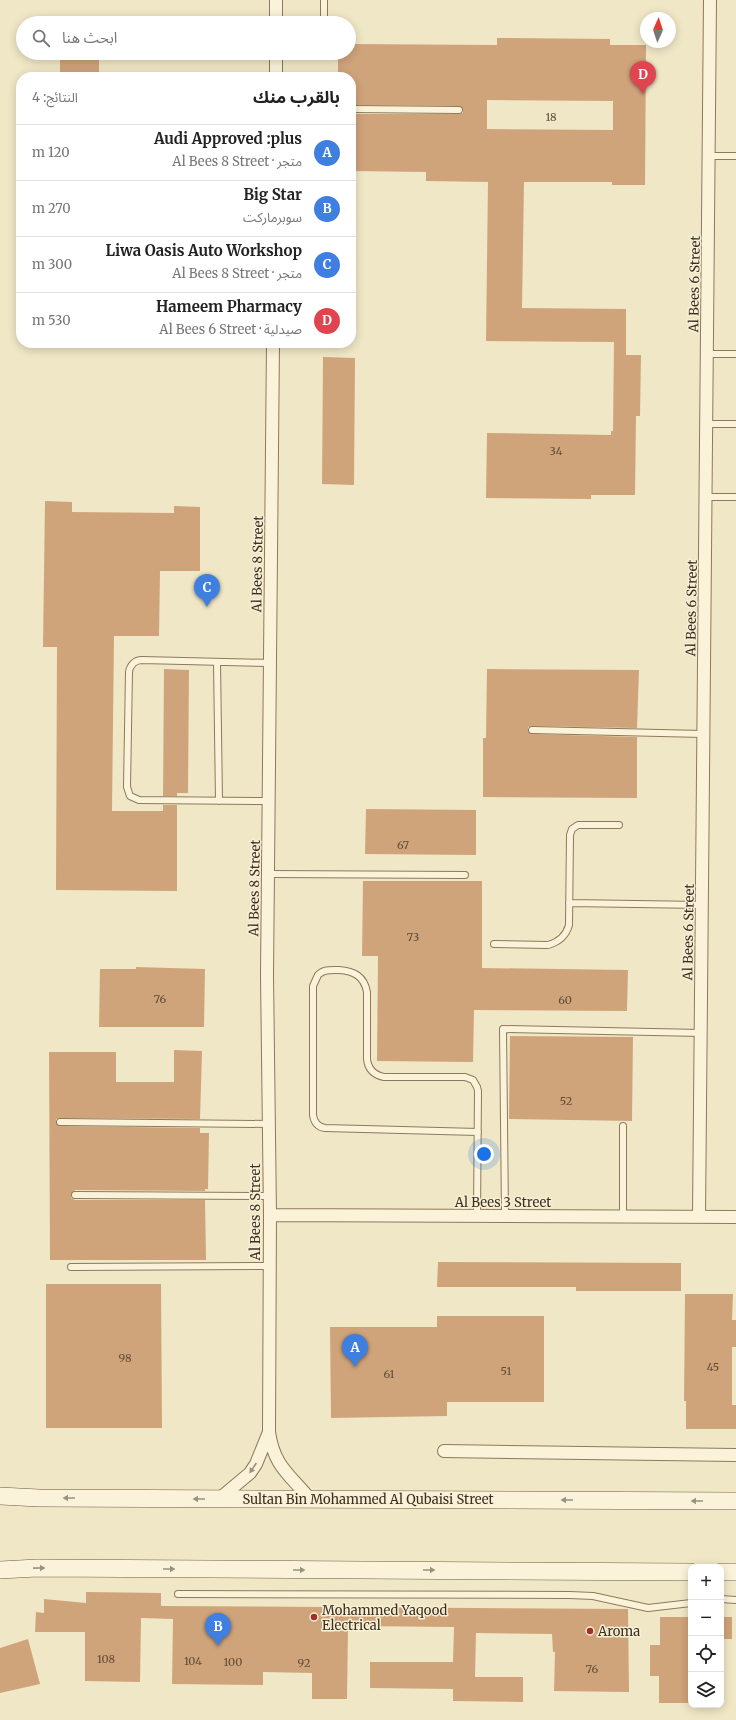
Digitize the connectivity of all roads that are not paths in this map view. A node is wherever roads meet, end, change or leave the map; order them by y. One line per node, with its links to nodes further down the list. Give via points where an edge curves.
1 (276, 0): 4 (street)
2 (324, 0): 5 (lane)
3 (710, 0): 10 (street, Al Bees 6 Street)
4 (276, 16)
5 (324, 16)
6 (276, 60): 7 (street)
7 (276, 72)
8 (356, 109): 9 (lane)
9 (459, 110)
10 (709, 156): 11 (lane); 13 (street, Al Bees 6 Street)
11 (736, 156)
12 (273, 348): 20 (street, Al Bees 8 Street)
13 (707, 354): 14 (lane); 15 (street, Al Bees 6 Street)
14 (736, 354)
15 (706, 424): 16 (lane); 17 (street, Al Bees 6 Street)
16 (736, 424)
17 (706, 497): 18 (lane); 22 (street, Al Bees 6 Street)
18 (736, 497)
19 (217, 662): 20 (lane); 23 (lane); 23 (lane, via 138,660 132,665 129,672 127,787 130,796 139,800)
20 (270, 663): 24 (street, Al Bees 8 Street)
21 (532, 730): 22 (lane)
22 (704, 734): 29 (street, Al Bees 6 Street)
23 (219, 801): 24 (lane)
24 (269, 801): 26 (street, Al Bees 8 Street)
25 (619, 824): 28 (lane, via 578,825 572,829)
26 (268, 874): 27 (lane); 33 (street, Al Bees 8 Street)
27 (465, 875)
28 (570, 903): 29 (lane); 30 (lane, via 567,931 554,943)
29 (702, 905): 31 (street, Al Bees 6 Street)
30 (494, 944)
31 (701, 1033): 40 (lane, via 502,1029); 42 (street, Al Bees 6 Street)
32 (60, 1122): 33 (lane)
33 (269, 1124): 37 (street, Al Bees 8 Street)
34 (623, 1126): 41 (lane)
35 (478, 1132): 35 (lane, via 478,1091 473,1080 465,1077 384,1077 375,1074 369,1068 367,1060 367,992 364,982 358,975 349,971 328,970 318,975 313,986 313,1115 318,1125 325,1128); 39 (lane)
36 (75, 1194): 37 (lane)
37 (270, 1196): 38 (street, Al Bees 8 Street)
38 (270, 1215): 39 (street, Al Bees 3 Street); 44 (street, Al Bees 8 Street)
39 (477, 1215): 40 (street, Al Bees 3 Street)
40 (504, 1216): 41 (street, Al Bees 3 Street)
41 (623, 1216): 42 (street, Al Bees 3 Street)
42 (699, 1217): 43 (street, Al Bees 3 Street)
43 (736, 1217)
44 (269, 1266): 45 (lane); 46 (street, Al Bees 8 Street)
45 (71, 1267)
46 (269, 1432): 50 (street, Al Bees 8 Street, via 279,1465); 51 (street, Al Bees 8 Street, one-way to 51, via 250,1473)
47 (444, 1451): 48 (street)
48 (736, 1455)
49 (0, 1496): 51 (main road, Sultan Bin Mohammed Al Qubaisi Street, one-way to 49)
50 (309, 1498): 51 (main road, Sultan Bin Mohammed Al Qubaisi Street); 52 (main road, Sultan Bin Mohammed Al Qubaisi Street, one-way to 50)
51 (219, 1499)
52 (736, 1501)
53 (0, 1570): 54 (main road, one-way to 54, via 37,1568)
54 (688, 1572)
55 (724, 1572): 56 (main road)
56 (736, 1572)
57 (178, 1594): 60 (lane, via 582,1595 648,1608)
58 (724, 1599): 59 (lane)
59 (736, 1600)
60 (688, 1603)

